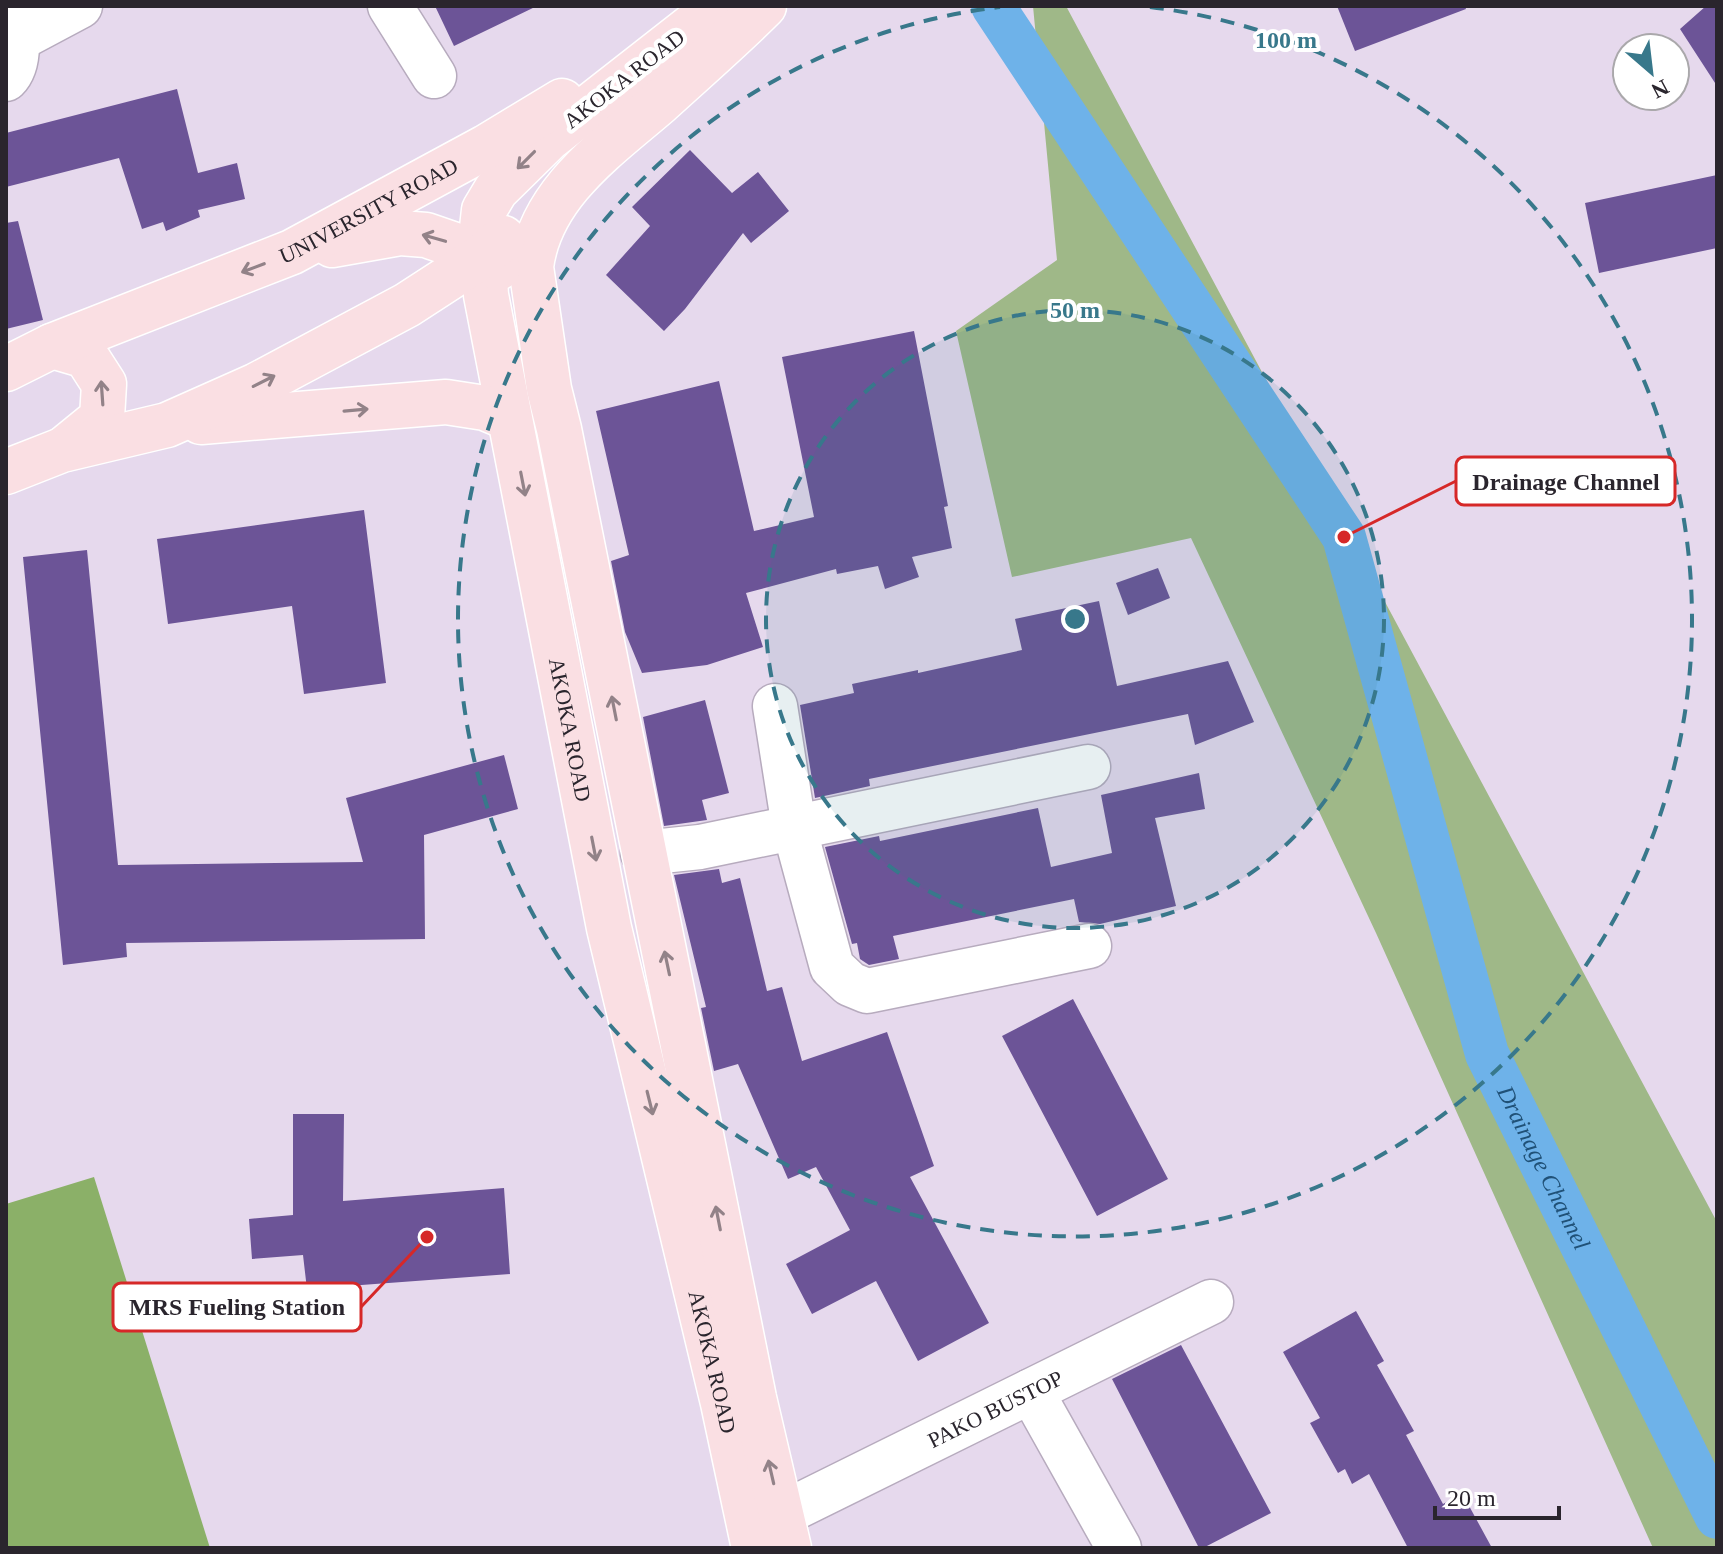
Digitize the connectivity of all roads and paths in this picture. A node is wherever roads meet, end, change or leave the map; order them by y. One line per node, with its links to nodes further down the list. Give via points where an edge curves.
1 (80, 6): 5 (street)
2 (390, 6): 6 (street)
3 (764, 6): 7 (main road)
4 (714, 8): 8 (main road, UNIVERSITY ROAD, via 486,147); 9 (main road, AKOKA ROAD, one-way to 9, via 548,139 496,190 484,210)
5 (12, 42)
6 (434, 76)
7 (577, 174): 9 (main road); 10 (main road, via 542,223 533,250)
8 (292, 252): 9 (main road, one-way to 8, via 426,235 400,233); 11 (main road, UNIVERSITY ROAD, one-way to 11)
9 (484, 255): 10 (main road); 13 (main road, AKOKA ROAD, via 486,295); 14 (main road, one-way to 9, via 257,385 407,305)
10 (538, 315): 20 (main road, one-way to 10)
11 (52, 346): 12 (main road, UNIVERSITY ROAD); 15 (main road, one-way to 11, via 102,418 104,384 86,356)
12 (6, 369)
13 (509, 418): 14 (main road, one-way to 13, via 446,402); 24 (main road, AKOKA ROAD, one-way to 24, via 609,928 723,1403)
14 (167, 425): 15 (main road)
15 (62, 450): 16 (main road)
16 (6, 472)
17 (775, 706): 19 (street)
18 (1088, 767): 19 (street)
19 (794, 827): 20 (street); 21 (street, via 832,967 858,988 867,991)
20 (643, 853): 24 (main road, one-way to 20, via 754,1398)
21 (1089, 946)
22 (1211, 1302): 23 (street, PAKO BUSTOP)
23 (1031, 1391): 24 (street, PAKO BUSTOP); 25 (street)
24 (774, 1537)
25 (1119, 1548)

